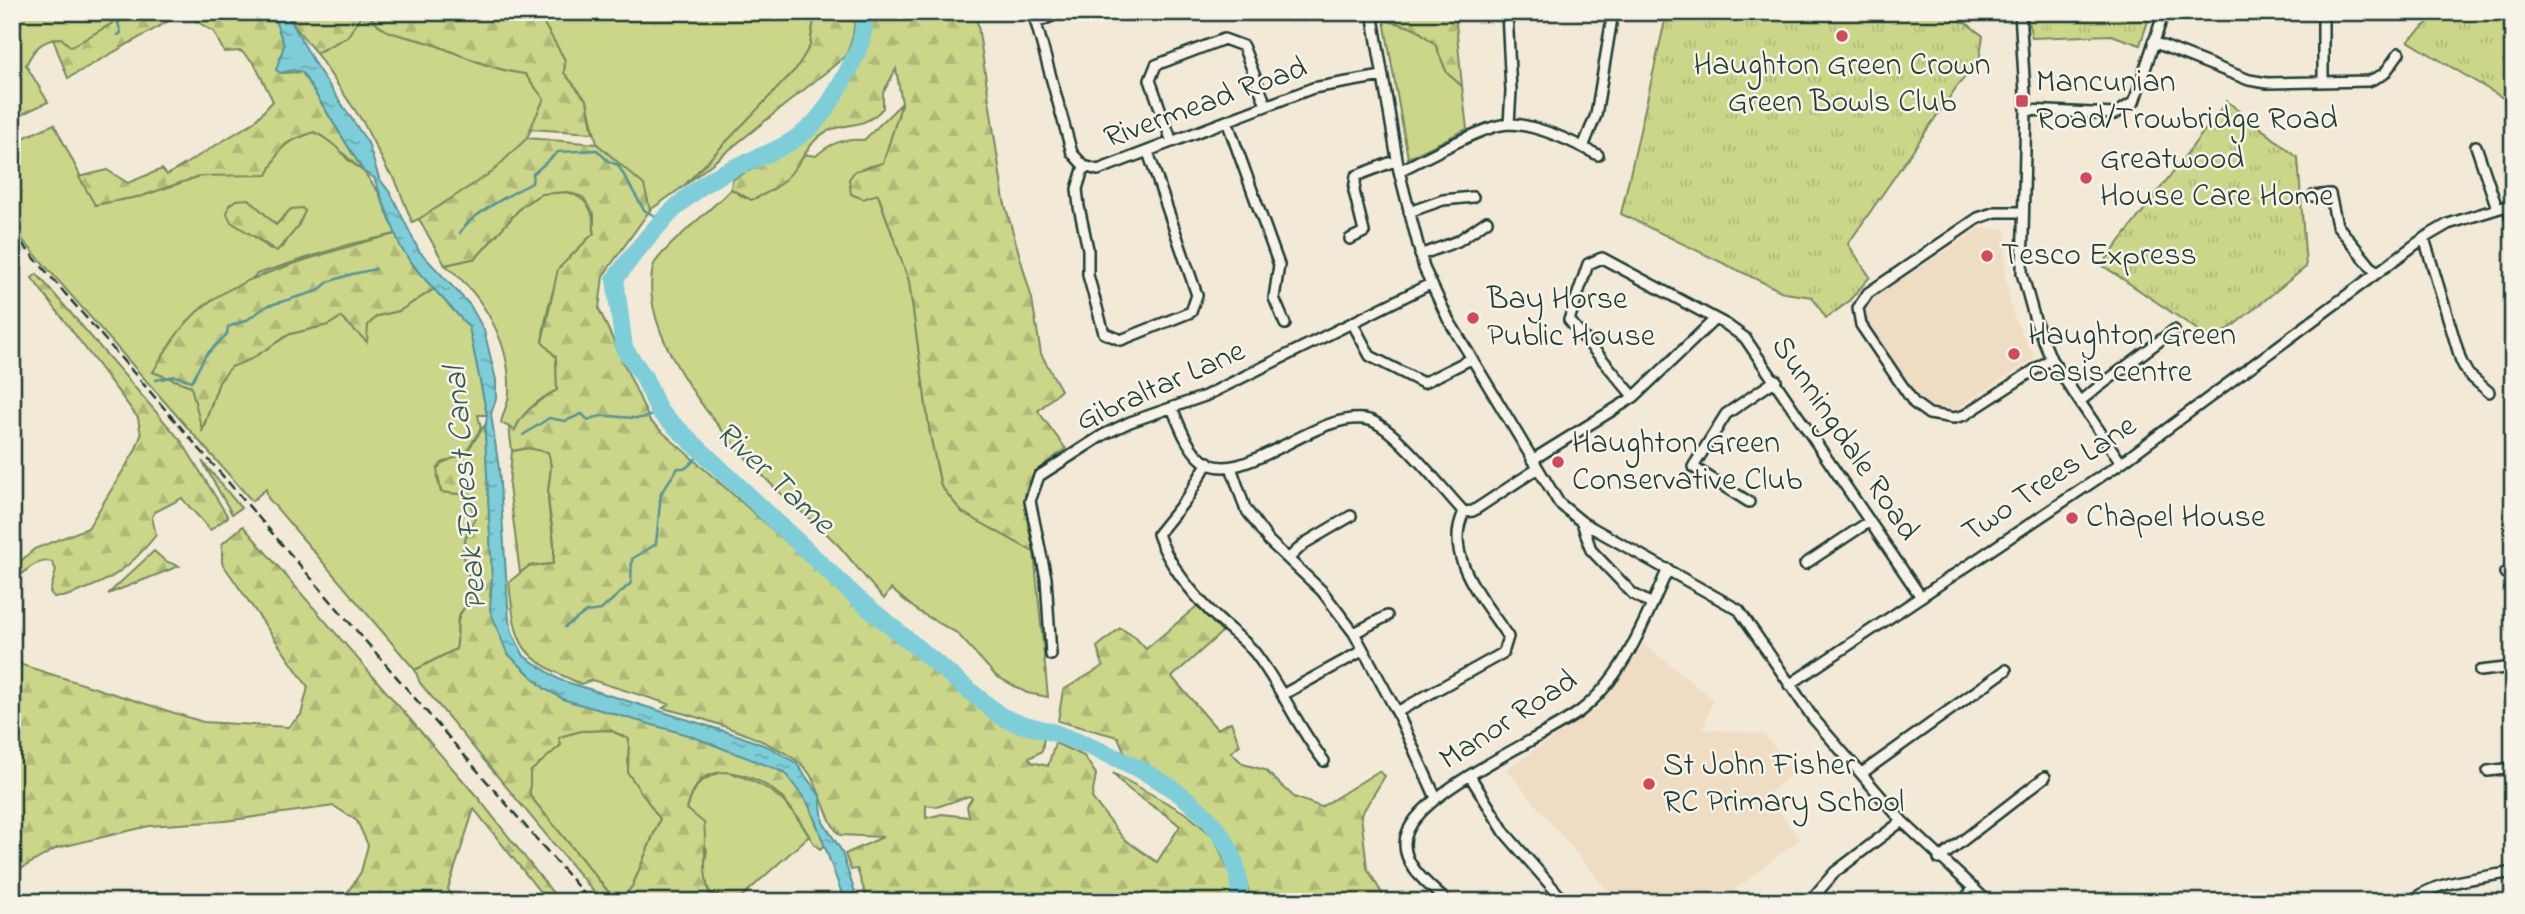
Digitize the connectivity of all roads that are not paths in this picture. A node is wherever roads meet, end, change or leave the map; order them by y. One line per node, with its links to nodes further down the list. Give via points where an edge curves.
1 (1033, 12): 9 (street, Rivermead Road)
2 (1061, 12): 9 (street)
3 (1372, 12): 12 (street)
4 (1507, 12): 17 (street)
5 (1613, 12): 20 (street, via 1596,115)
6 (2020, 12): 15 (street)
7 (2164, 12): 10 (street)
8 (2323, 12): 13 (street)
9 (1036, 23): 24 (street, Rivermead Road, via 1072,153)
10 (2153, 42): 13 (street, via 2249,80); 15 (street, via 2134,102 2120,113)
11 (2399, 53): 13 (street, via 2384,74 2369,81)
12 (1382, 76): 14 (street, Rivermead Road, via 1313,88); 23 (street)
13 (2323, 82)
14 (1266, 105): 16 (street, Rivermead Road); 18 (street, via 1243,46 1224,39 1156,65 1150,80)
15 (2026, 110): 31 (street)
16 (1227, 121): 18 (street, Rivermead Road); 40 (street, via 1279,265 1275,298)
17 (1508, 124): 20 (street); 25 (street)
18 (1172, 142): 21 (street, Rivermead Road)
19 (2476, 146): 29 (street)
20 (1583, 147): 22 (street)
21 (1148, 152): 24 (street, Rivermead Road, via 1098,170); 24 (street, via 1197,295 1191,312 1121,340 1104,333 1088,275 1077,189)
22 (1598, 155)
23 (1397, 160): 25 (street); 35 (street, via 1356,176 1353,191 1364,232)
24 (1084, 166)
25 (1399, 171): 30 (street)
26 (2313, 196): 37 (street, via 2330,194 2337,225)
27 (1473, 197): 30 (street, via 1443,200)
28 (2510, 204): 29 (street, Two Trees Lane); 33 (street)
29 (2497, 208): 34 (street, Two Trees Lane, via 2448,224)
30 (1409, 212): 36 (street)
31 (2021, 212): 44 (street, via 2022,273); 44 (street, via 1978,218 1868,293 1858,308 1861,325 1914,403 1929,414 1965,415)
32 (1487, 221): 36 (street, via 1458,241)
33 (2513, 224)
34 (2424, 238): 37 (street, Two Trees Lane); 46 (street, via 2461,361 2468,374)
35 (1350, 239)
36 (1420, 255): 38 (street)
37 (2376, 273): 52 (street, Two Trees Lane)
38 (1430, 284): 41 (street, Gibraltar Lane); 43 (street)
39 (1715, 319): 45 (street, Sunningdale Road, via 1745,338); 47 (street); 47 (street, Sunningdale Road, via 1602,258 1588,264 1569,320)
40 (1284, 324)
41 (1353, 324): 43 (street, via 1370,356 1423,383); 49 (street, Gibraltar Lane)
42 (2174, 330): 48 (street)
43 (1471, 359): 50 (street)
44 (2051, 359): 48 (street)
45 (1776, 380): 55 (street, via 1726,414 1693,467); 58 (street, Sunningdale Road)
46 (2489, 391)
47 (1634, 397): 50 (street)
48 (2080, 401): 52 (street)
49 (1172, 408): 51 (street, via 1198,458); 68 (street, Gibraltar Lane, via 1103,435 1039,476 1030,500 1046,578)
50 (1532, 460): 54 (street)
51 (1208, 462): 53 (street); 73 (street, via 1158,534 1163,551 1212,613 1253,651)
52 (2121, 463): 63 (street, Two Trees Lane)
53 (1231, 467): 56 (street, via 1241,467 1324,424 1345,418 1370,420 1388,429); 60 (street, via 1245,508 1269,541)
54 (1537, 469): 56 (street, via 1473,511); 59 (street, via 1559,503)
55 (1749, 502)
56 (1464, 512): 74 (street, via 1457,526 1457,542 1465,571 1508,637 1503,653)
57 (1351, 516): 60 (street)
58 (1870, 521): 61 (street); 63 (street, Sunningdale Road)
59 (1581, 522): 62 (street); 64 (street, via 1591,550 1633,594)
60 (1289, 558): 66 (street, via 1322,591)
61 (1805, 564)
62 (1668, 569): 64 (street, Manor Road); 72 (street, via 1739,611)
63 (1921, 597): 72 (street, Two Trees Lane)
64 (1652, 604): 79 (street, Manor Road, via 1629,654 1580,711)
65 (1387, 616): 66 (street)
66 (1354, 634): 67 (street)
67 (1362, 652): 73 (street); 74 (street)
68 (1051, 655)
69 (2513, 667): 71 (street)
70 (2006, 670): 78 (street)
71 (2480, 671)
72 (1789, 685): 78 (street)
73 (1284, 694): 75 (street, via 1302,734)
74 (1397, 712): 81 (street)
75 (1324, 761)
76 (2513, 768): 77 (street)
77 (2488, 771)
78 (1862, 773): 82 (street)
79 (1470, 776): 81 (street, Manor Road); 87 (street, via 1505,833)
80 (2045, 777): 83 (street)
81 (1436, 798): 86 (street, Manor Road, via 1415,817 1405,845 1413,867)
82 (1902, 821): 83 (street); 88 (street, via 1835,872)
83 (1940, 859): 85 (street)
84 (2513, 872): 91 (street, via 2456,883)
85 (1974, 888): 89 (street); 90 (street)
86 (1447, 902)
87 (1565, 902)
88 (1809, 902)
89 (1962, 902)
90 (1989, 902)
91 (2411, 902)

